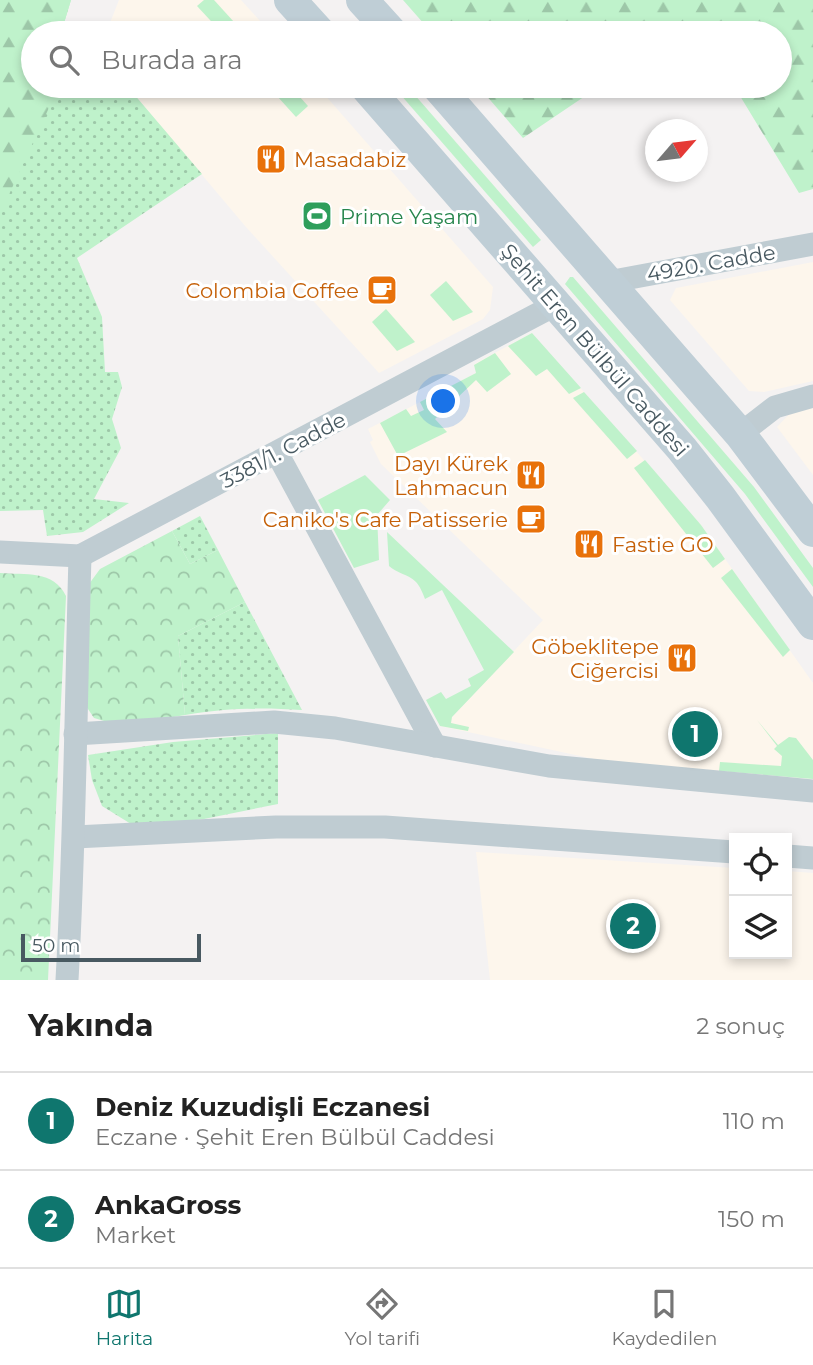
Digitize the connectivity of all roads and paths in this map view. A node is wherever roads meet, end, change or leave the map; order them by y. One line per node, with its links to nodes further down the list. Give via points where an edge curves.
1 (290, 0): 2 (main road)
2 (309, 21)
3 (375, 98): 7 (main road, Şehit Eren Bülbül Caddesi)
4 (448, 98): 6 (main road)
5 (813, 244): 6 (street, 4920. Cadde)
6 (608, 282): 9 (main road)
7 (555, 305): 10 (street, 3381/1. Cadde); 14 (main road, Şehit Eren Bülbül Caddesi, via 712,487)
8 (813, 396): 9 (street, via 775,407)
9 (740, 434): 11 (main road)
10 (277, 453): 13 (street, 3381/1. Cadde); 16 (street)
11 (813, 531)
12 (0, 552): 13 (street)
13 (80, 556): 15 (street)
14 (813, 624)
15 (75, 734): 16 (street, via 274,722); 18 (street)
16 (435, 746): 17 (street, via 550,766)
17 (813, 791)
18 (75, 837): 19 (street, via 276,827 385,827); 22 (street)
19 (729, 852)
20 (792, 856): 21 (street)
21 (813, 858)
22 (67, 980)

